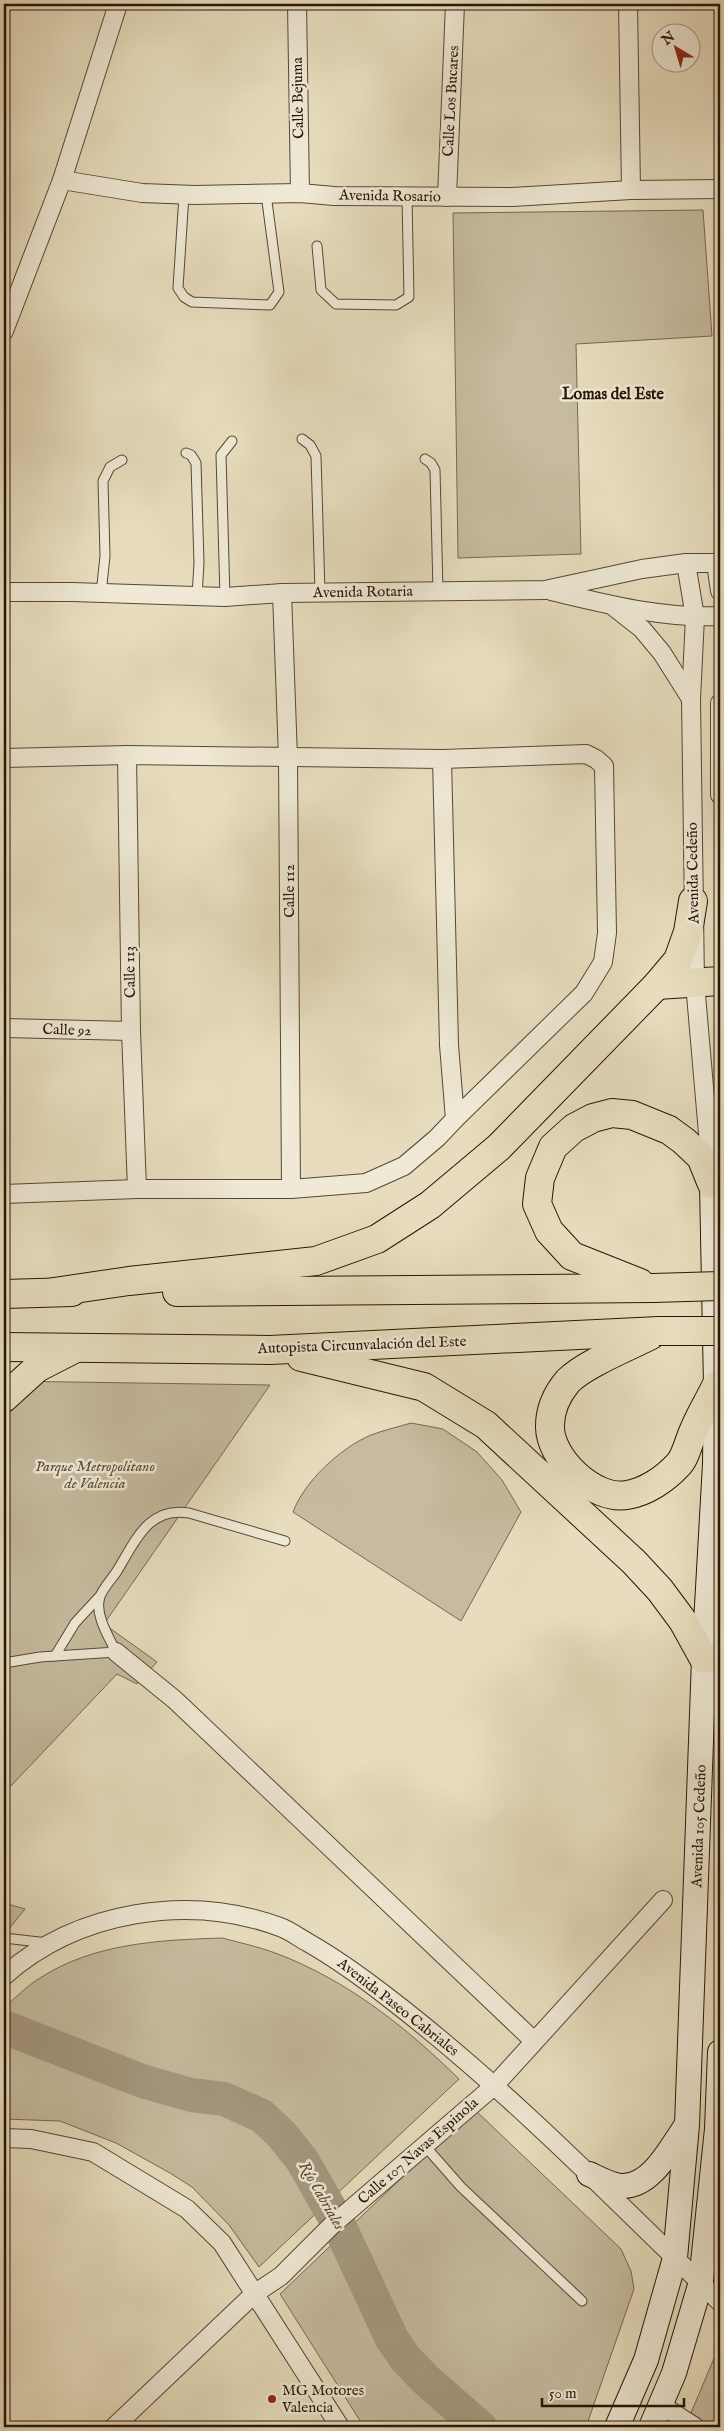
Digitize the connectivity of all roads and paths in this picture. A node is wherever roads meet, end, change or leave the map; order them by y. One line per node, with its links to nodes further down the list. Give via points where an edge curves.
1 (118, 4): 5 (street)
2 (297, 4): 8 (street, Calle Bejuma)
3 (455, 4): 12 (street, Calle Los Bucares)
4 (628, 4): 7 (street)
5 (62, 180): 9 (street, Avenida Rosario, via 142,193); 14 (street)
6 (720, 189): 7 (street, Avenida Rosario)
7 (631, 190): 12 (street, Avenida Rosario)
8 (300, 193): 10 (street, Avenida Rosario); 11 (street, Avenida Rosario)
9 (184, 194): 10 (street, Avenida Rosario); 10 (lane, via 178,288 184,297 192,302 270,305 279,292)
10 (266, 194)
11 (408, 197): 12 (street, Avenida Rosario); 13 (lane, via 409,297 403,303 336,304 321,290)
12 (447, 197)
13 (317, 246)
14 (4, 331)
15 (302, 439): 26 (lane, via 316,456)
16 (232, 441): 30 (lane, via 221,455)
17 (186, 453): 29 (lane, via 196,463)
18 (425, 459): 22 (lane, via 435,470)
19 (122, 460): 28 (lane, via 110,467 103,481 105,556)
20 (686, 563): 21 (street, Avenida Rotaria); 23 (street, Avenida Rotaria); 33 (street, Avenida Cedeño)
21 (718, 563): 24 (street)
22 (438, 590): 23 (street, Avenida Rotaria); 26 (street, Avenida Rotaria)
23 (545, 590): 31 (street)
24 (720, 591)
25 (4, 592): 28 (street, Avenida Rotaria)
26 (320, 592): 27 (street, Avenida Rotaria)
27 (282, 593): 30 (street, Avenida Rotaria); 39 (street, Calle 112)
28 (101, 594): 29 (street, Avenida Rotaria)
29 (197, 596): 30 (street, Avenida Rotaria)
30 (225, 597)
31 (611, 605): 33 (street); 34 (street, via 647,635)
32 (720, 616): 33 (street)
33 (695, 617): 34 (street, Avenida Cedeño)
34 (691, 699): 42 (street, Avenida Cedeño)
35 (720, 703): 36 (street)
36 (720, 724): 41 (street)
37 (127, 755): 38 (street); 39 (street); 46 (street, Calle 113)
38 (4, 758)
39 (288, 758): 40 (street); 50 (street, Calle 112)
40 (442, 759): 47 (street, via 448,1045); 47 (street, via 586,754 604,766 607,933 603,962 584,993)
41 (720, 795)
42 (693, 901): 43 (street, Avenida Cedeño); 44 (highway, via 688,932 678,960)
43 (708, 982): 44 (highway); 48 (street, Avenida Cedeño)
44 (657, 985): 54 (highway, via 499,1147 430,1205 377,1239 316,1261)
45 (4, 1028): 46 (street, Calle 92)
46 (131, 1031): 49 (street, Calle 113)
47 (455, 1119): 50 (street, via 404,1166 366,1183)
48 (712, 1184): 53 (highway, via 701,1157 684,1141 669,1130 632,1115 612,1113 593,1118 574,1128 553,1147 540,1178 537,1204 549,1231 572,1256); 61 (main road, Avenida 105 Cedeño)
49 (137, 1189): 50 (street); 51 (street)
50 (292, 1189)
51 (4, 1194)
52 (720, 1286): 53 (highway, bridge)
53 (653, 1288): 54 (highway)
54 (54, 1292): 55 (highway)
55 (4, 1294)
56 (659, 1331): 57 (highway, Autopista Circunvalación del Este, bridge); 60 (highway, Autopista Circunvalación del Este); 61 (highway, via 582,1371 569,1380 554,1400 549,1427 562,1459 579,1479 598,1490 625,1496 646,1489 680,1463)
57 (720, 1331)
58 (4, 1347): 59 (highway, Autopista Circunvalación del Este)
59 (76, 1348): 60 (highway, Autopista Circunvalación del Este); 62 (highway, via 37,1368)
60 (270, 1350): 67 (highway, via 424,1387 486,1425 634,1562 683,1621)
61 (716, 1386): 67 (main road, Avenida 105 Cedeño, via 716,1464)
62 (4, 1398)
63 (285, 1541): 64 (lane, via 176,1511 146,1524)
64 (99, 1597): 65 (lane, via 102,1622); 66 (lane, via 75,1623)
65 (116, 1652): 66 (lane); 73 (street, via 175,1700)
66 (54, 1656): 68 (lane)
67 (704, 1659): 76 (main road, Avenida 105 Cedeño)
68 (4, 1663)
69 (663, 1900): 73 (street, Calle 107 Navas Espinola)
70 (4, 1938): 71 (lane)
71 (50, 1943): 72 (street, Avenida Paseo Cabriales); 75 (street, Avenida Paseo Cabriales, via 93,1924 142,1913 180,1909 230,1914 281,1927 342,1962 418,2020)
72 (4, 1976)
73 (534, 2041): 75 (street, Calle 107 Navas Espinola)
74 (720, 2052): 81 (main road, via 717,2129)
75 (494, 2086): 78 (street, Calle 107 Navas Espinola); 79 (street, Avenida Paseo Cabriales)
76 (687, 2125): 79 (main road, via 660,2163 643,2180 622,2186); 80 (main road, Avenida 105 Cedeño)
77 (4, 2138): 82 (street, via 31,2139 93,2152 142,2180 187,2209 222,2243)
78 (425, 2146): 82 (street, Calle 107 Navas Espinola, via 331,2226 281,2276); 83 (lane, via 461,2187)
79 (589, 2174): 80 (street, Avenida Paseo Cabriales)
80 (675, 2258): 81 (street, Avenida Paseo Cabriales); 88 (main road, Avenida 105 Cedeño, via 646,2360)
81 (701, 2282): 84 (street, Avenida Paseo Cabriales); 85 (main road)
82 (254, 2294): 86 (street, Calle 107 Navas Espinola); 87 (street)
83 (582, 2301)
84 (720, 2302)
85 (661, 2405): 89 (main road); 90 (street)
86 (114, 2427)
87 (340, 2427)
88 (617, 2427)
89 (651, 2427)
90 (695, 2427)

